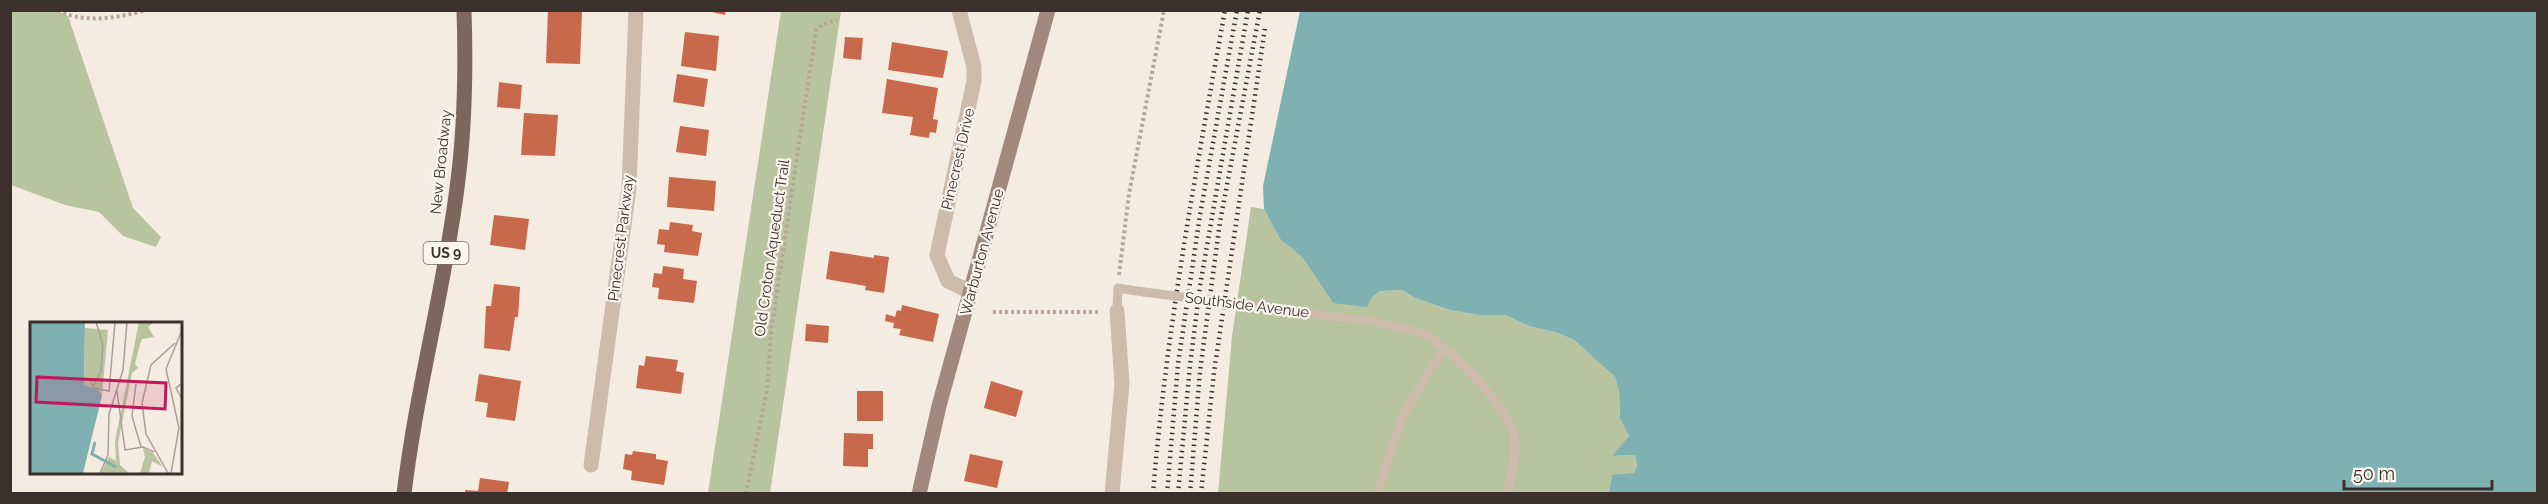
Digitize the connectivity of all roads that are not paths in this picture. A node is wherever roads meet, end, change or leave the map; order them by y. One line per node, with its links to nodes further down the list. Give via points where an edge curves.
1 (464, 10): 10 (main road, New Broadway / US 9, via 466,82 457,190)
2 (636, 10): 8 (street, Pinecrest Parkway, via 629,188)
3 (959, 10): 5 (street, Pinecrest Drive, via 974,81 937,255 948,281)
4 (1048, 10): 5 (street, Warburton Avenue)
5 (971, 292): 11 (street, Warburton Avenue)
6 (1117, 311): 7 (lane, Southside Avenue, bridge, via 1118,288 1376,322 1422,334); 12 (street, via 1122,384)
7 (1445, 349): 9 (lane, Southside Avenue, via 1491,395 1508,420 1515,453); 13 (lane, via 1402,417)
8 (591, 465)
9 (1508, 493)
10 (404, 494)
11 (919, 494)
12 (1112, 494)
13 (1377, 494)

